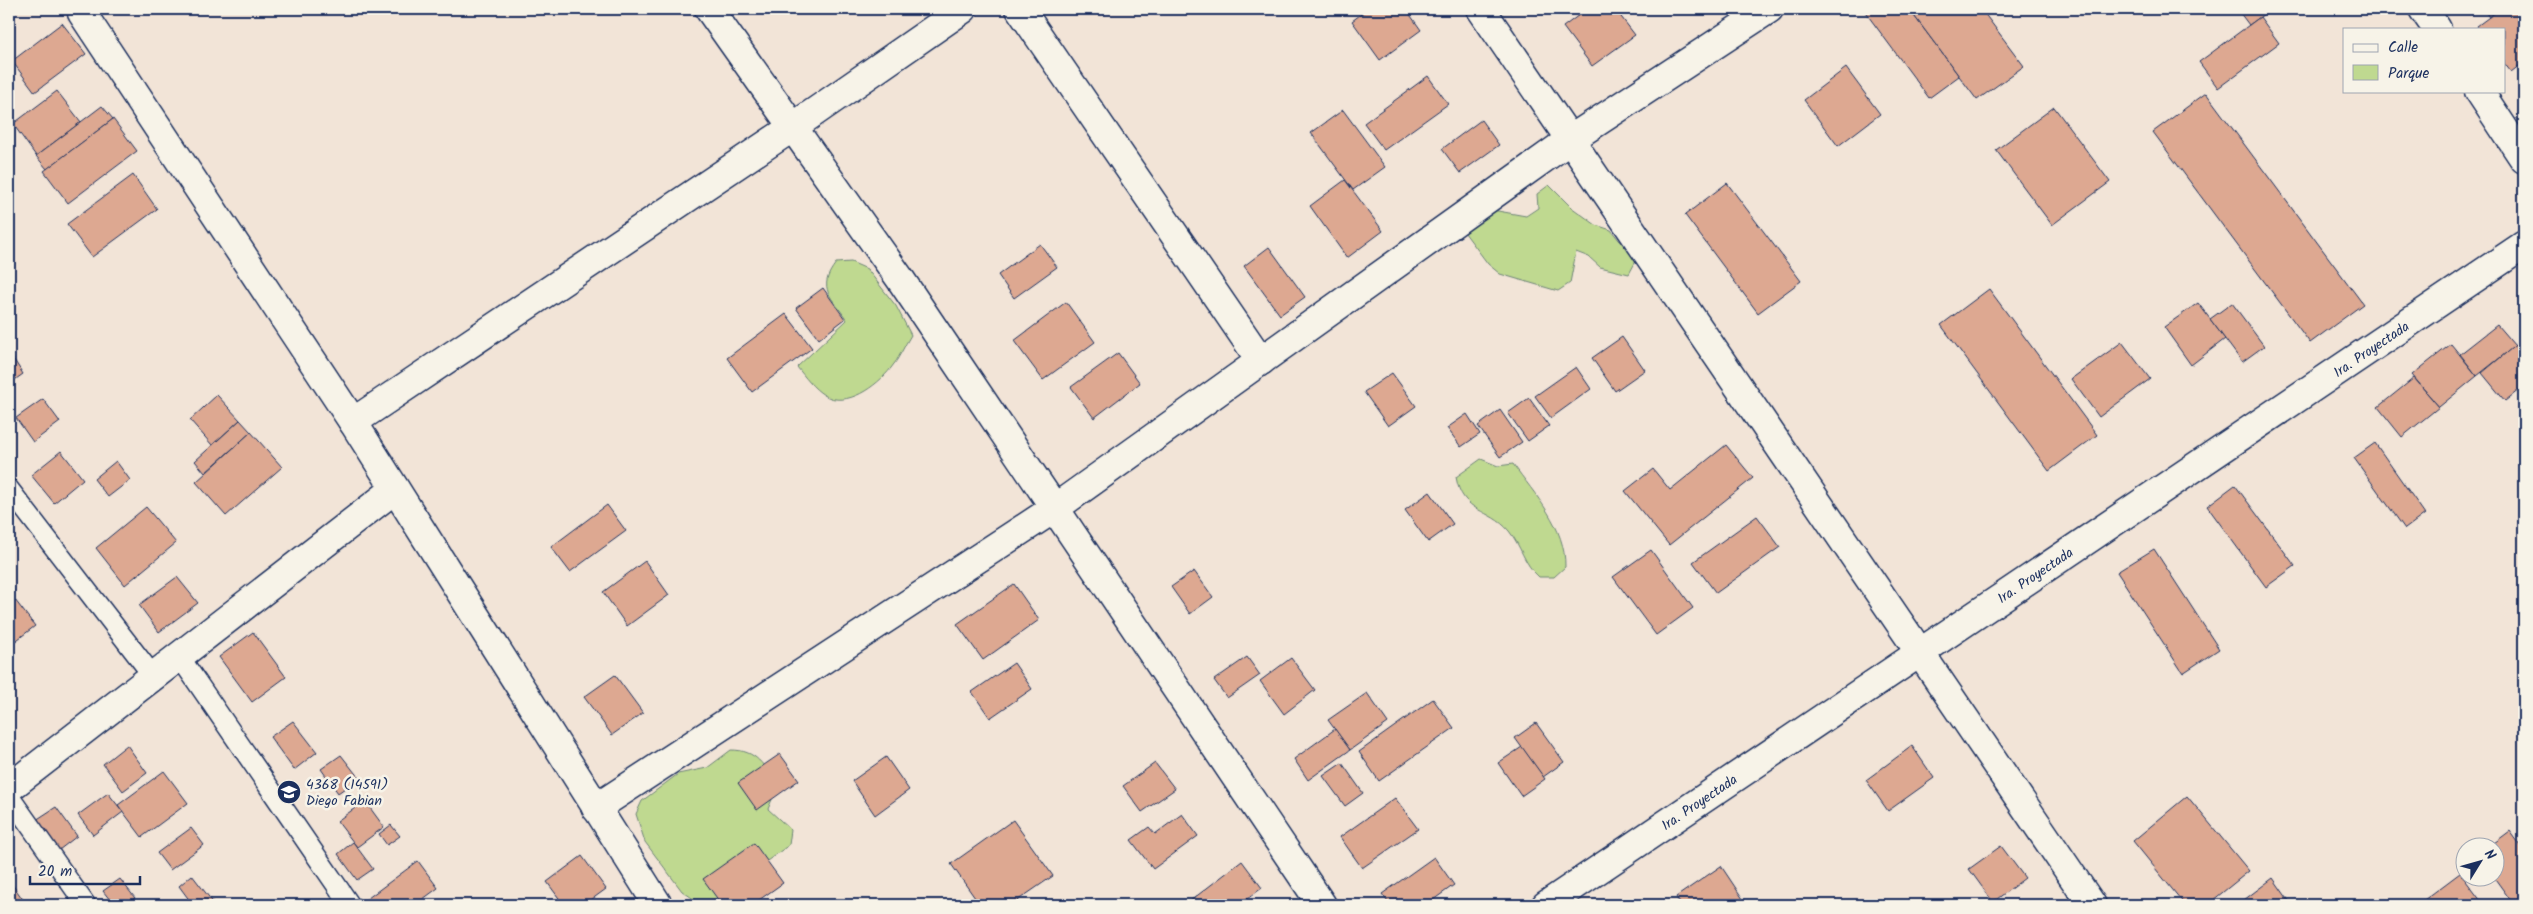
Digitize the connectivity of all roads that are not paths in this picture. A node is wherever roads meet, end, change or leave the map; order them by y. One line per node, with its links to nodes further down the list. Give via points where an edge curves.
1 (88, 9): 15 (street, via 82,14)
2 (710, 9): 10 (street)
3 (963, 9): 10 (street)
4 (1020, 9): 14 (street)
5 (1481, 9): 11 (street)
6 (1769, 9): 11 (street)
7 (2423, 9): 8 (street)
8 (2436, 28)
9 (2480, 92): 12 (street)
10 (793, 127): 15 (street); 18 (street, via 902,280)
11 (1571, 139): 14 (street); 19 (street)
12 (2524, 159)
13 (2524, 245): 19 (street, 1ra. Proyectada)
14 (1260, 361): 18 (street)
15 (353, 422): 17 (street)
16 (9, 489): 21 (lane)
17 (395, 489): 20 (street); 24 (street)
18 (1055, 508): 24 (street); 28 (street)
19 (1921, 652): 29 (street, 1ra. Proyectada); 30 (street)
20 (179, 656): 21 (street); 26 (lane)
21 (153, 676): 22 (street)
22 (9, 788)
23 (9, 796): 25 (lane)
24 (596, 808): 27 (street)
25 (86, 905)
26 (350, 905)
27 (658, 905)
28 (1322, 905)
29 (1546, 905)
30 (2092, 905)

